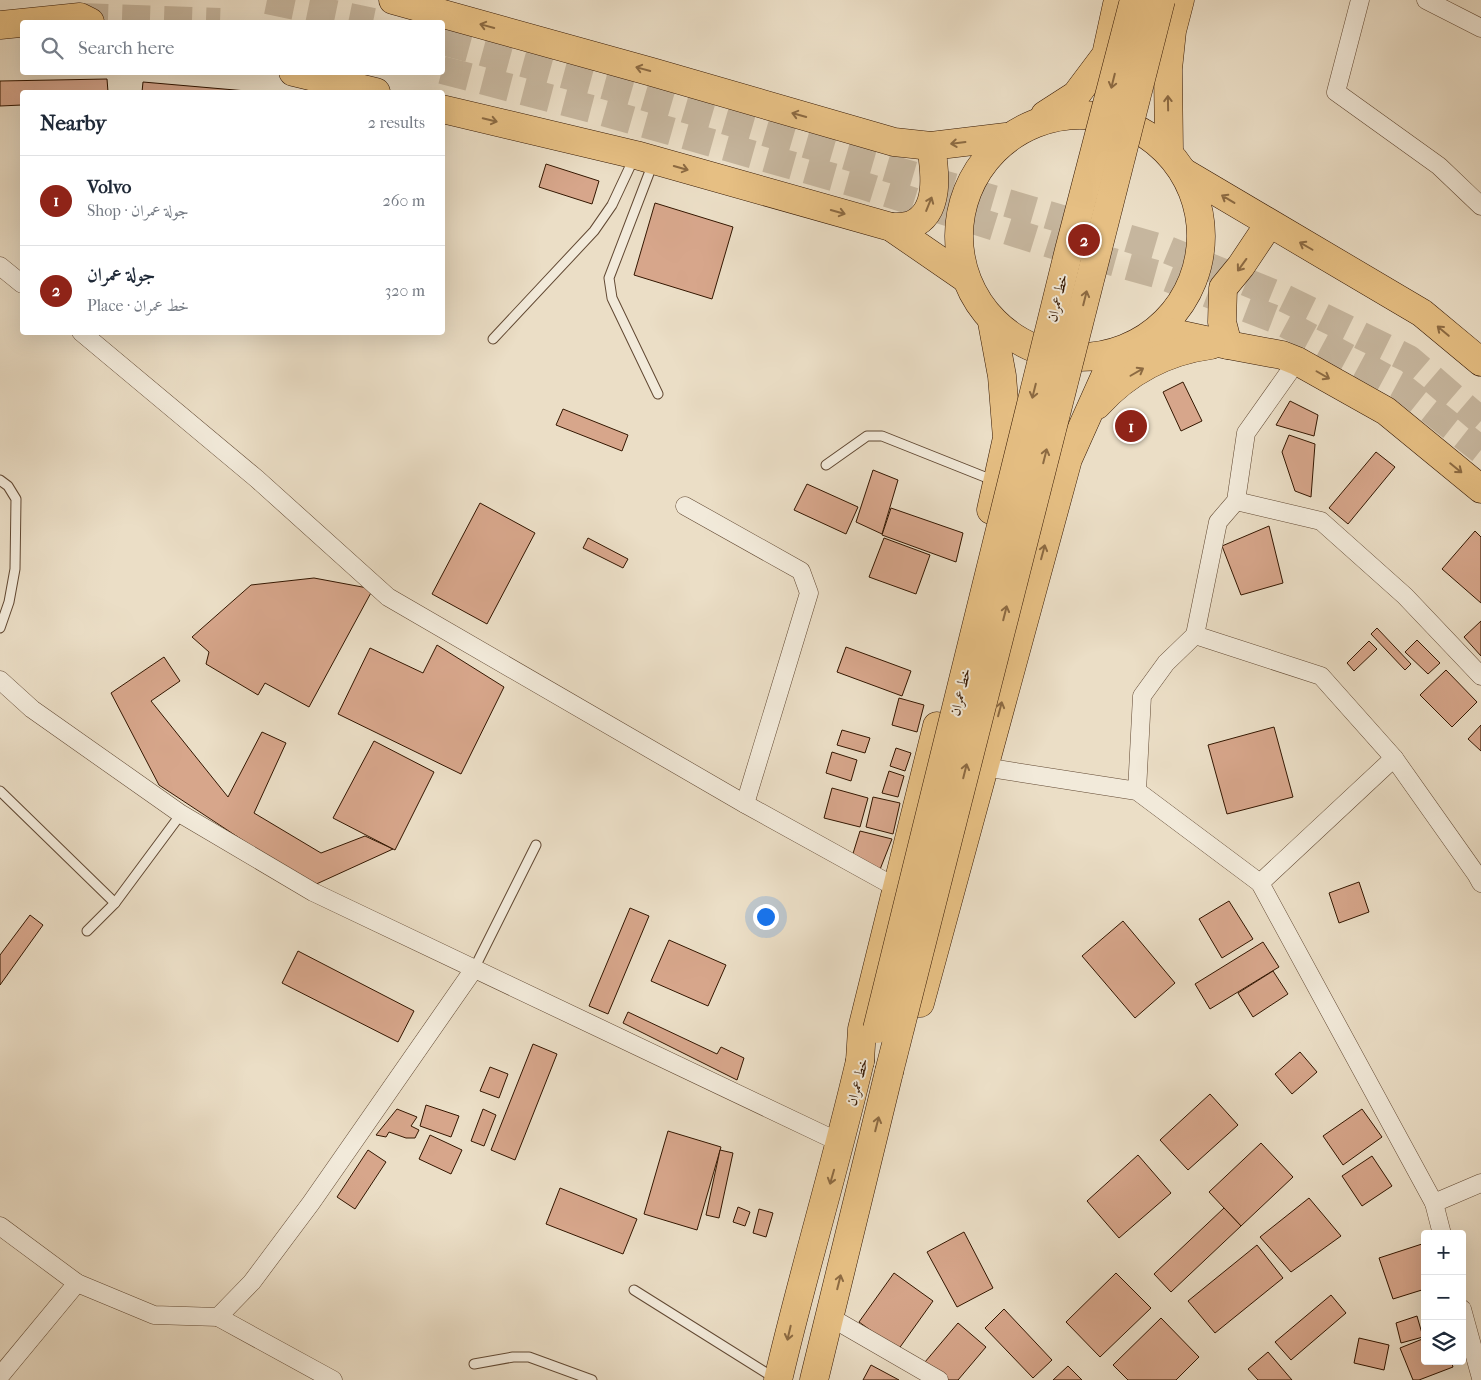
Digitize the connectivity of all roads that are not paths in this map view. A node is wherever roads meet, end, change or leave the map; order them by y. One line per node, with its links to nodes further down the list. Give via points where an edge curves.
1 (393, 0): 16 (main road, one-way to 1, via 894,142)
2 (1161, 0): 61 (main road, خط عمران, one-way to 2, bridge)
3 (1180, 0): 10 (main road)
4 (1360, 0): 19 (street, via 1336,92 1439,166)
5 (1426, 0): 7 (street)
6 (1123, 4): 10 (main road, via 1125,38 1135,50 1160,48); 14 (main road, via 1106,56 1076,95); 60 (main road, خط عمران, one-way to 60, bridge, via 1069,250 877,1029)
7 (1480, 22)
8 (20, 24): 9 (main road)
9 (0, 25)
10 (1172, 31): 18 (main road, one-way to 10, via 1168,69)
11 (305, 75): 12 (main road)
12 (368, 90)
13 (445, 110): 17 (main road, one-way to 17)
14 (1035, 121): 15 (main road); 18 (main road, via 1083,112 1130,123)
15 (1006, 137): 16 (main road, one-way to 16); 23 (main road, via 972,176 957,227)
16 (931, 146): 21 (main road, one-way to 16, via 913,224 928,209 935,181)
17 (645, 158): 21 (main road, one-way to 21); 28 (lane, via 594,230); 33 (lane, via 609,278 612,298)
18 (1177, 162): 20 (main road, one-way to 18); 26 (main road, via 1203,241 1191,290)
19 (1481, 206)
20 (1269, 224): 29 (main road, one-way to 29, via 1223,288); 32 (main road, one-way to 20, via 1422,313)
21 (891, 227): 23 (main road)
22 (0, 266): 24 (street)
23 (965, 278): 25 (main road)
24 (20, 282)
25 (992, 322): 30 (main road, via 1028,347 1071,358); 35 (main road, via 1002,376)
26 (1159, 330): 29 (main road); 30 (main road)
27 (85, 335): 51 (street, via 257,479 388,597)
28 (493, 339)
29 (1224, 344): 31 (main road, via 1282,354); 34 (main road, one-way to 29, via 1116,386 1160,358 1193,348)
30 (1115, 354): 34 (main road)
31 (1298, 361): 40 (main road, one-way to 40, via 1386,411); 41 (street, via 1246,433)
32 (1481, 362)
33 (658, 394)
34 (1087, 416): 36 (main road)
35 (1007, 438): 36 (main road, via 1024,422 1047,415 1064,432); 39 (main road)
36 (1068, 459): 48 (main road, one-way to 36)
37 (826, 465): 39 (lane, via 867,436 882,436)
38 (0, 480): 43 (lane, via 16,499 15,570)
39 (998, 482): 56 (main road)
40 (1481, 489)
41 (1236, 501): 44 (street, via 1218,522); 45 (street, via 1321,521 1405,596)
42 (685, 506): 51 (street, via 802,571 809,593)
43 (0, 628)
44 (1195, 636): 47 (street, via 1321,676); 50 (street, via 1166,663 1142,696)
45 (1481, 676)
46 (0, 680): 52 (street, via 32,709)
47 (1394, 758): 54 (street); 55 (street)
48 (984, 767): 50 (street); 61 (main road, via 911,1037)
49 (0, 791): 57 (lane)
50 (1137, 791): 55 (street)
51 (745, 804): 56 (street)
52 (181, 814): 57 (lane); 59 (street, via 313,892)
53 (536, 845): 59 (lane)
54 (1479, 876)
55 (1260, 883): 64 (street)
56 (898, 888): 60 (main road, via 862,1029)
57 (114, 903): 58 (lane)
58 (87, 931)
59 (474, 969): 62 (street); 69 (street, via 311,1203 252,1282)
60 (860, 1061): 62 (main road, خط عمران)
61 (889, 1072): 70 (main road, خط عمران, one-way to 61)
62 (841, 1143): 77 (main road, خط عمران, one-way to 77)
63 (1481, 1183): 64 (street)
64 (1434, 1203): 66 (street)
65 (0, 1226): 67 (street)
66 (1441, 1230)
67 (77, 1283): 69 (street, via 154,1315); 73 (street)
68 (634, 1290): 77 (lane)
69 (218, 1317): 75 (street)
70 (830, 1317): 78 (main road, خط عمران); 79 (street)
71 (1465, 1320): 74 (street)
72 (474, 1364): 76 (lane, via 529,1357)
73 (0, 1376)
74 (1481, 1378)
75 (333, 1380)
76 (592, 1380)
77 (778, 1380)
78 (814, 1380)
79 (939, 1380)

